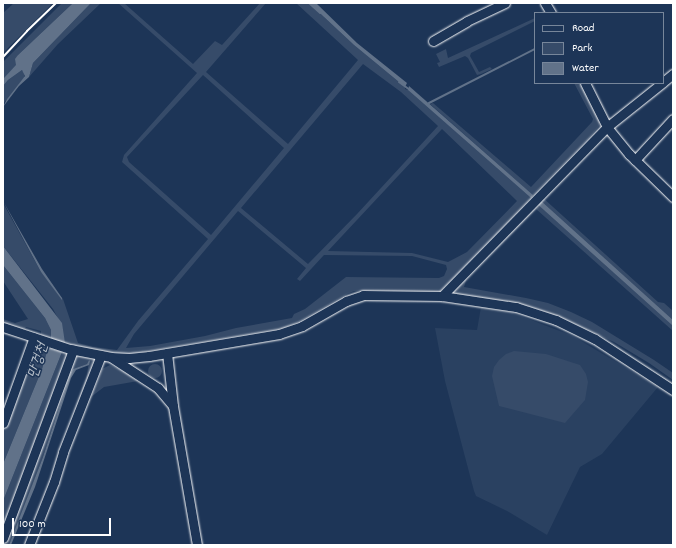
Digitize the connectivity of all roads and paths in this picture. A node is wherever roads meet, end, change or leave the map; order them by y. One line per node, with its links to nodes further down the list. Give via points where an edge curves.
1 (505, 3): 4 (street)
2 (545, 3): 3 (street)
3 (550, 12)
4 (433, 40)
5 (673, 74): 6 (street)
6 (664, 81)
7 (585, 84): 10 (street)
8 (661, 84): 10 (street)
9 (673, 119): 11 (street)
10 (606, 127): 11 (street); 13 (street)
11 (635, 160): 12 (street)
12 (673, 197)
13 (442, 296): 17 (street, via 363,295 346,300 302,326 279,334); 20 (street, via 516,307 556,320 595,339)
14 (3, 327): 15 (street)
15 (37, 338): 16 (street); 22 (street)
16 (72, 350): 18 (street); 23 (street)
17 (167, 353): 19 (street, via 129,358); 21 (street)
18 (101, 355): 19 (street); 24 (street)
19 (111, 357): 21 (street, via 158,388)
20 (673, 390)
21 (173, 406): 25 (street)
22 (3, 423)
23 (3, 538)
24 (29, 545)
25 (197, 545)

